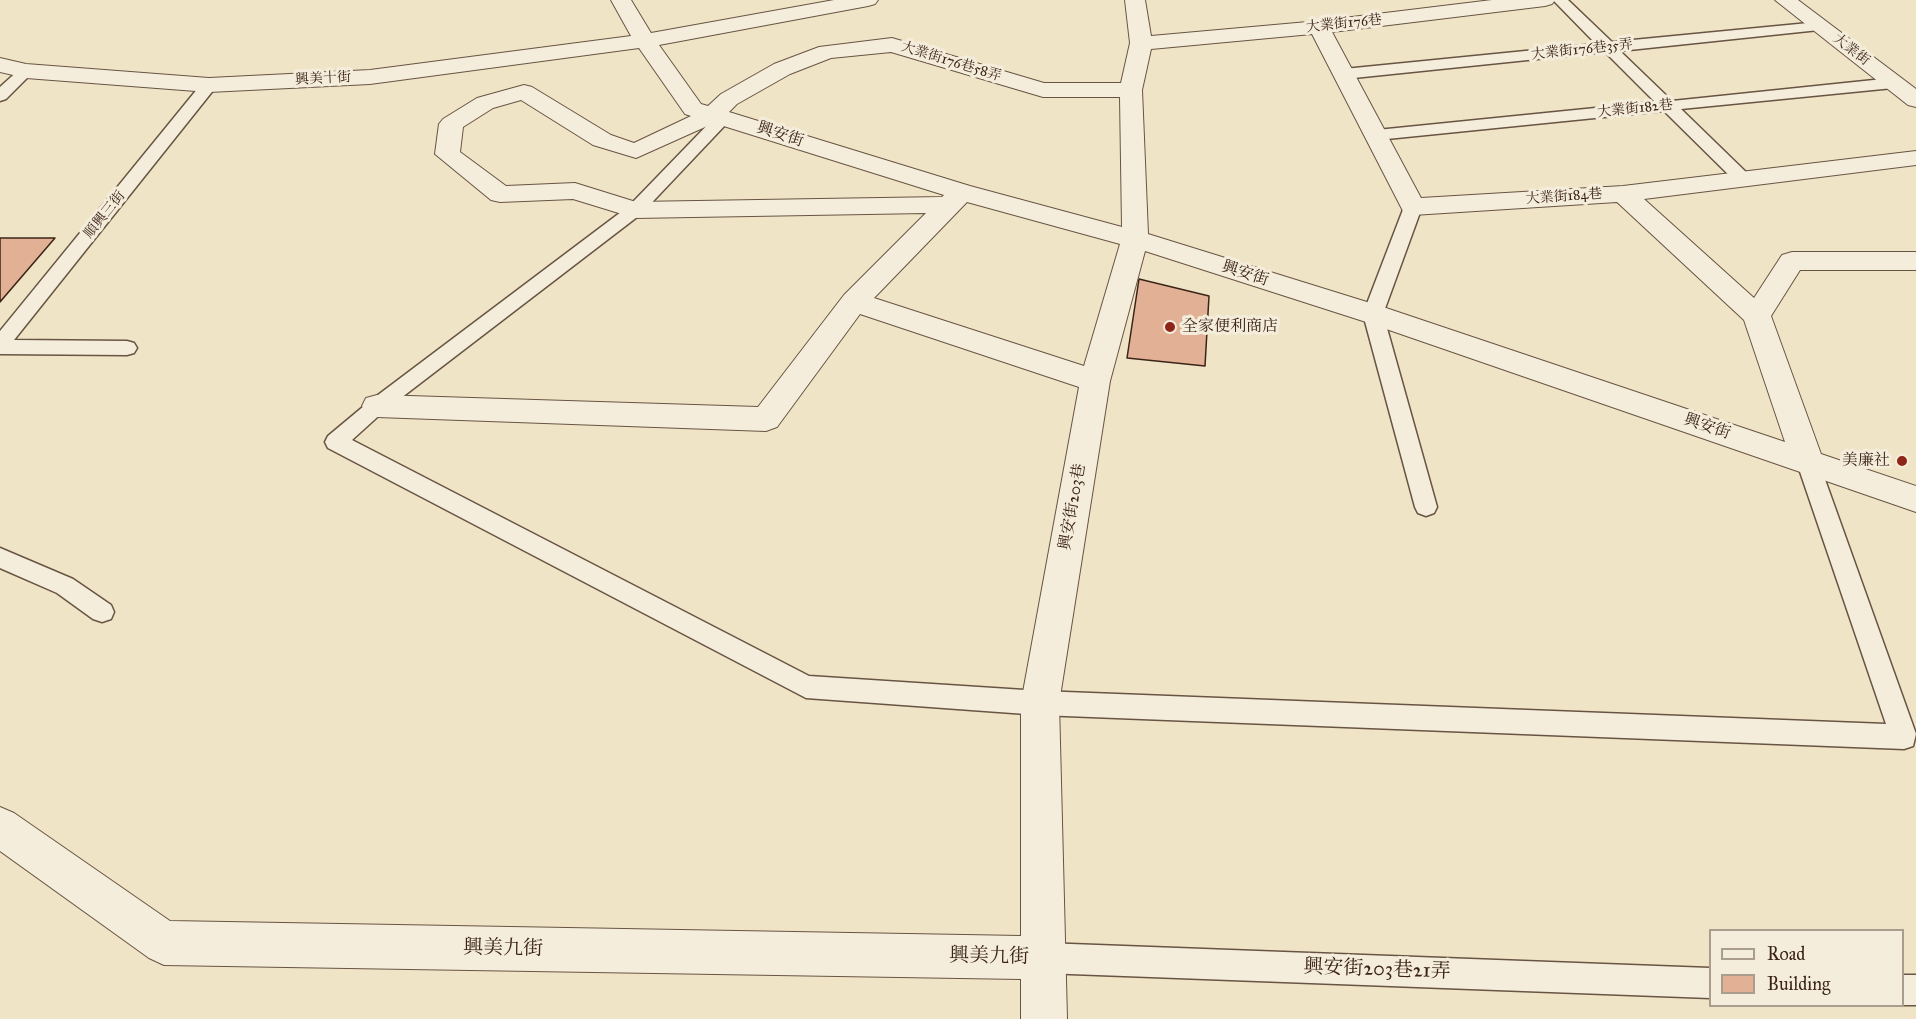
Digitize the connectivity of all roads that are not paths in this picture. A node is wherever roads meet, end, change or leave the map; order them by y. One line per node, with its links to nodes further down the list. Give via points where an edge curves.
1 (621, 0): 9 (street, 興安街)
2 (867, 0): 9 (street, 興美十街)
3 (1135, 0): 10 (street, 興安街203巷)
4 (1545, 0): 8 (street, 大業街176巷)
5 (1560, 0): 11 (lane)
6 (1785, 0): 7 (street, 大業街)
7 (1819, 26): 11 (lane, 大業街176巷35弄); 15 (street, 大業街)
8 (1319, 27): 10 (street, 大業街176巷); 14 (street)
9 (645, 41): 16 (street, 興美十街, via 370,76); 21 (street, 興安街, via 693,109)
10 (1141, 43): 17 (street, 興安街203巷)
11 (1609, 47): 14 (lane, 大業街176巷35弄); 20 (lane)
12 (0, 65): 13 (street, 興美十街)
13 (26, 71): 16 (street, 興美十街); 18 (lane)
14 (1344, 74): 22 (street)
15 (1893, 83): 19 (street, 大業街); 20 (lane, 大業街182巷)
16 (209, 85): 34 (lane, 順興三街)
17 (1131, 90): 21 (street, 大業街176巷58弄, via 1043,90 892,45 827,52 782,69 729,99); 29 (street, 興安街203巷)
18 (0, 96)
19 (1916, 100)
20 (1669, 106): 22 (lane, 大業街182巷); 24 (lane)
21 (719, 115): 26 (street, 興安街); 28 (lane); 28 (street, 大業街176巷58弄, via 636,151 602,140 524,92 485,103 451,124 447,154 500,194 575,191)
22 (1377, 135): 27 (street)
23 (1916, 158): 24 (street, 大業街184巷)
24 (1743, 179): 25 (street, 大業街184巷)
25 (1623, 194): 27 (street, 大業街184巷); 33 (street)
26 (956, 199): 28 (street); 29 (street, 興安街); 31 (street)
27 (1413, 207): 32 (lane)
28 (634, 210): 37 (lane)
29 (1134, 239): 32 (street, 興安街); 36 (street, 興安街203巷)
30 (1916, 261): 33 (street, via 1792,261)
31 (854, 302): 36 (street); 37 (street, via 766,419)
32 (1373, 314): 38 (street, 興安街); 40 (lane)
33 (1758, 316): 38 (street)
34 (0, 345): 35 (lane)
35 (127, 348)
36 (1095, 381): 43 (street, 興安街203巷)
37 (377, 406): 43 (lane, via 336,442 806,687)
38 (1807, 460): 39 (street, 興安街); 43 (lane, via 1904,737)
39 (1916, 499)
40 (1426, 507)
41 (0, 558): 42 (lane, via 65,586)
42 (102, 612)
43 (1040, 702): 45 (street, 興安街203巷)
44 (0, 827): 45 (street, 興美九街, via 164,943)
45 (1044, 958): 46 (lane, 興安街203巷21弄); 47 (street, 興安街203巷)
46 (1709, 983)
47 (1044, 1019)

